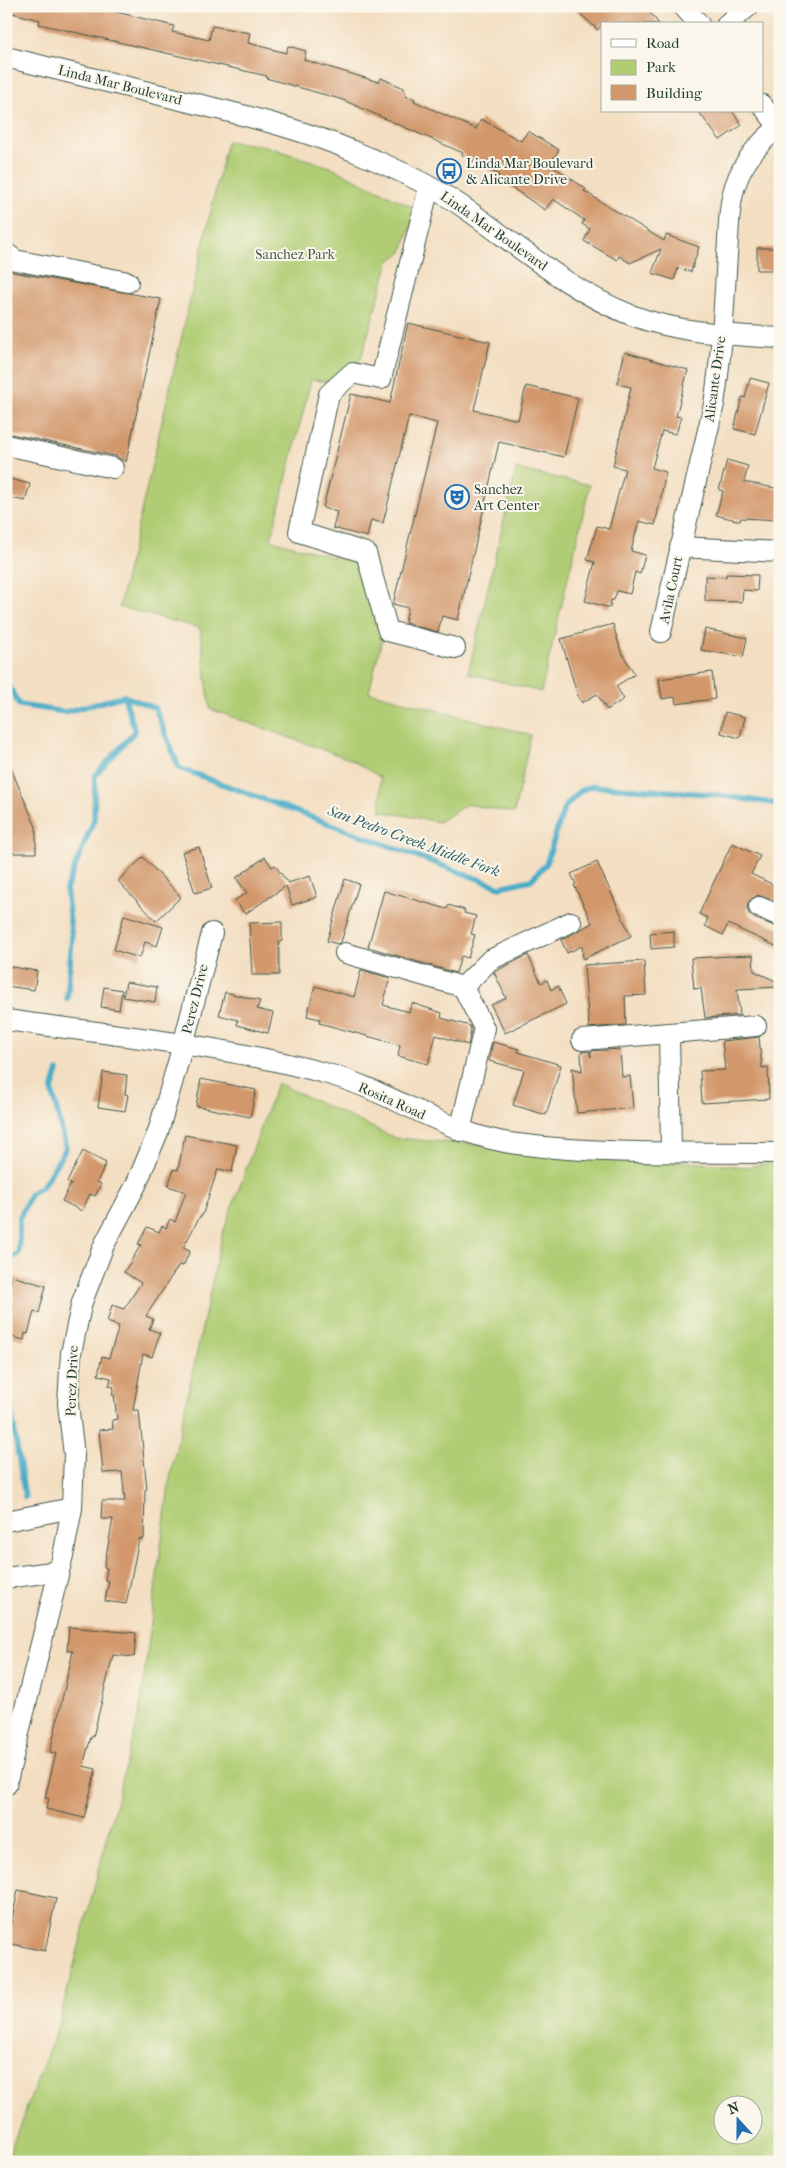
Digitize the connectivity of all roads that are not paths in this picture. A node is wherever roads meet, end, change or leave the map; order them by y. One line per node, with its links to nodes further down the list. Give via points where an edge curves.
1 (682, 6): 3 (street)
2 (749, 6): 4 (street)
3 (697, 22)
4 (729, 22)
5 (6, 57): 8 (street, Linda Mar Boulevard, via 291,128 358,153)
6 (764, 107): 7 (street)
7 (779, 126): 11 (street, Alicante Drive, via 754,151 734,188)
8 (429, 187): 11 (street, Linda Mar Boulevard, via 556,274 605,303 658,324); 18 (street, via 381,379 352,373 329,394 299,532 366,553 388,631)
9 (6, 253): 10 (street, via 16,260)
10 (128, 282)
11 (722, 334): 12 (street, Linda Mar Boulevard); 15 (street, Alicante Drive, via 714,404)
12 (780, 338)
13 (6, 444): 14 (street)
14 (113, 468)
15 (680, 547): 16 (street); 17 (street, Avila Court)
16 (780, 552)
17 (661, 632)
18 (455, 648)
19 (759, 907): 20 (street)
20 (780, 916)
21 (570, 922): 24 (street, via 490,960)
22 (212, 933): 29 (street, Perez Drive)
23 (345, 953): 24 (street)
24 (463, 987): 30 (street, via 484,1028)
25 (6, 1020): 29 (street, Rosita Road)
26 (756, 1026): 27 (street)
27 (669, 1033): 28 (street); 31 (street)
28 (582, 1040)
29 (183, 1045): 30 (street, Rosita Road, via 286,1063 330,1075 374,1091); 33 (street, Perez Drive, via 158,1132 136,1184 104,1245 82,1302 71,1352 68,1404 74,1454)
30 (460, 1131): 31 (street, Rosita Road, via 516,1144)
31 (671, 1152): 32 (street, Rosita Road)
32 (780, 1153)
33 (72, 1508): 34 (street); 35 (street, Perez Drive)
34 (6, 1521)
35 (59, 1571): 36 (street); 37 (street, Perez Drive)
36 (6, 1578)
37 (6, 1785)

